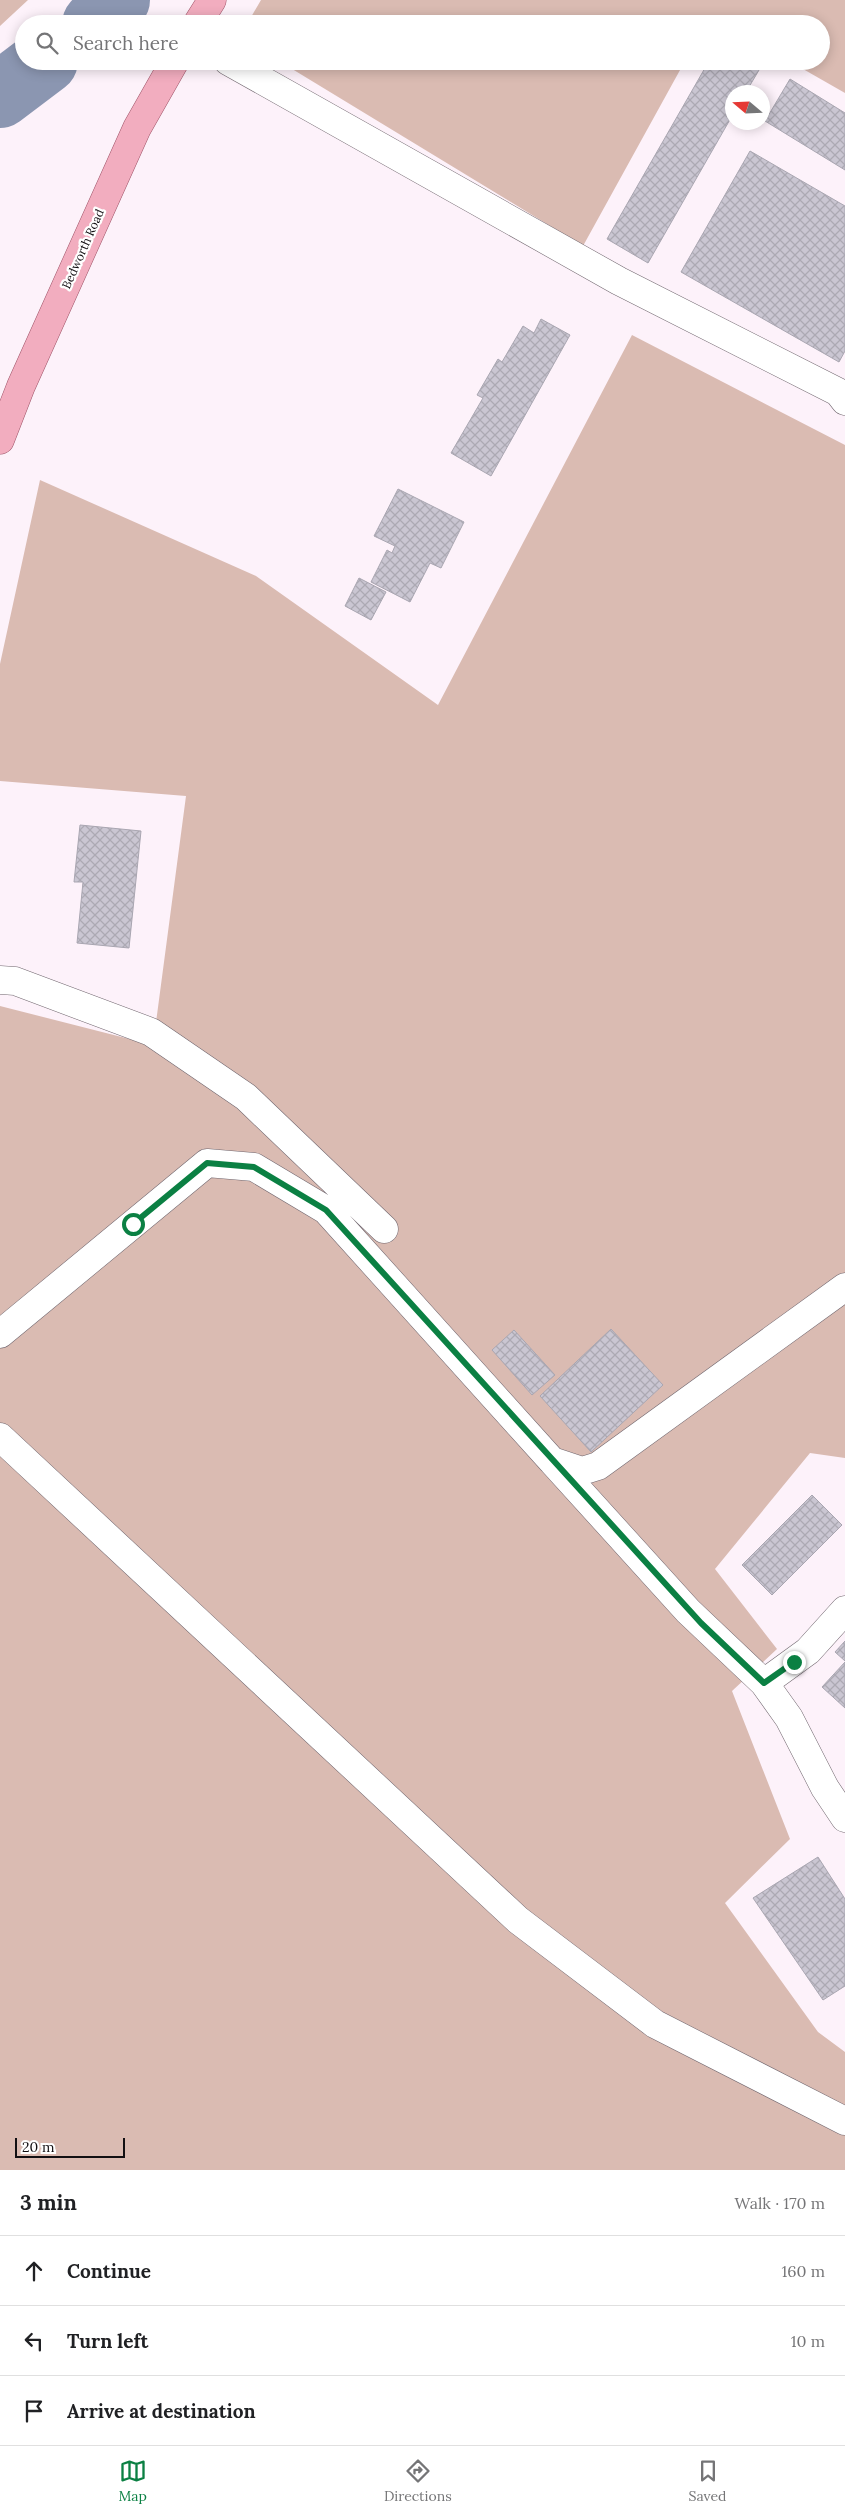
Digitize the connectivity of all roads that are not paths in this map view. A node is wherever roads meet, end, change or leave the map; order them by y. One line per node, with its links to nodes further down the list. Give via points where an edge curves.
1 (212, 0): 2 (main road)
2 (202, 15)
3 (170, 70): 6 (main road, Bedworth Road, via 138,128 21,386)
4 (244, 70): 5 (lane, via 619,281 838,392)
5 (845, 401)
6 (0, 440)
7 (0, 980): 8 (lane, via 15,982 151,1032 246,1097)
8 (384, 1229)
9 (845, 1287): 12 (lane, via 598,1466 582,1471)
10 (0, 1334): 12 (lane, via 207,1163 254,1167 326,1210)
11 (0, 1437): 17 (lane, via 518,1920 655,2024)
12 (552, 1461): 14 (lane, via 688,1611)
13 (845, 1610): 14 (lane, via 808,1651)
14 (764, 1683): 15 (lane)
15 (835, 1784): 16 (lane)
16 (845, 1818)
17 (845, 2121)

